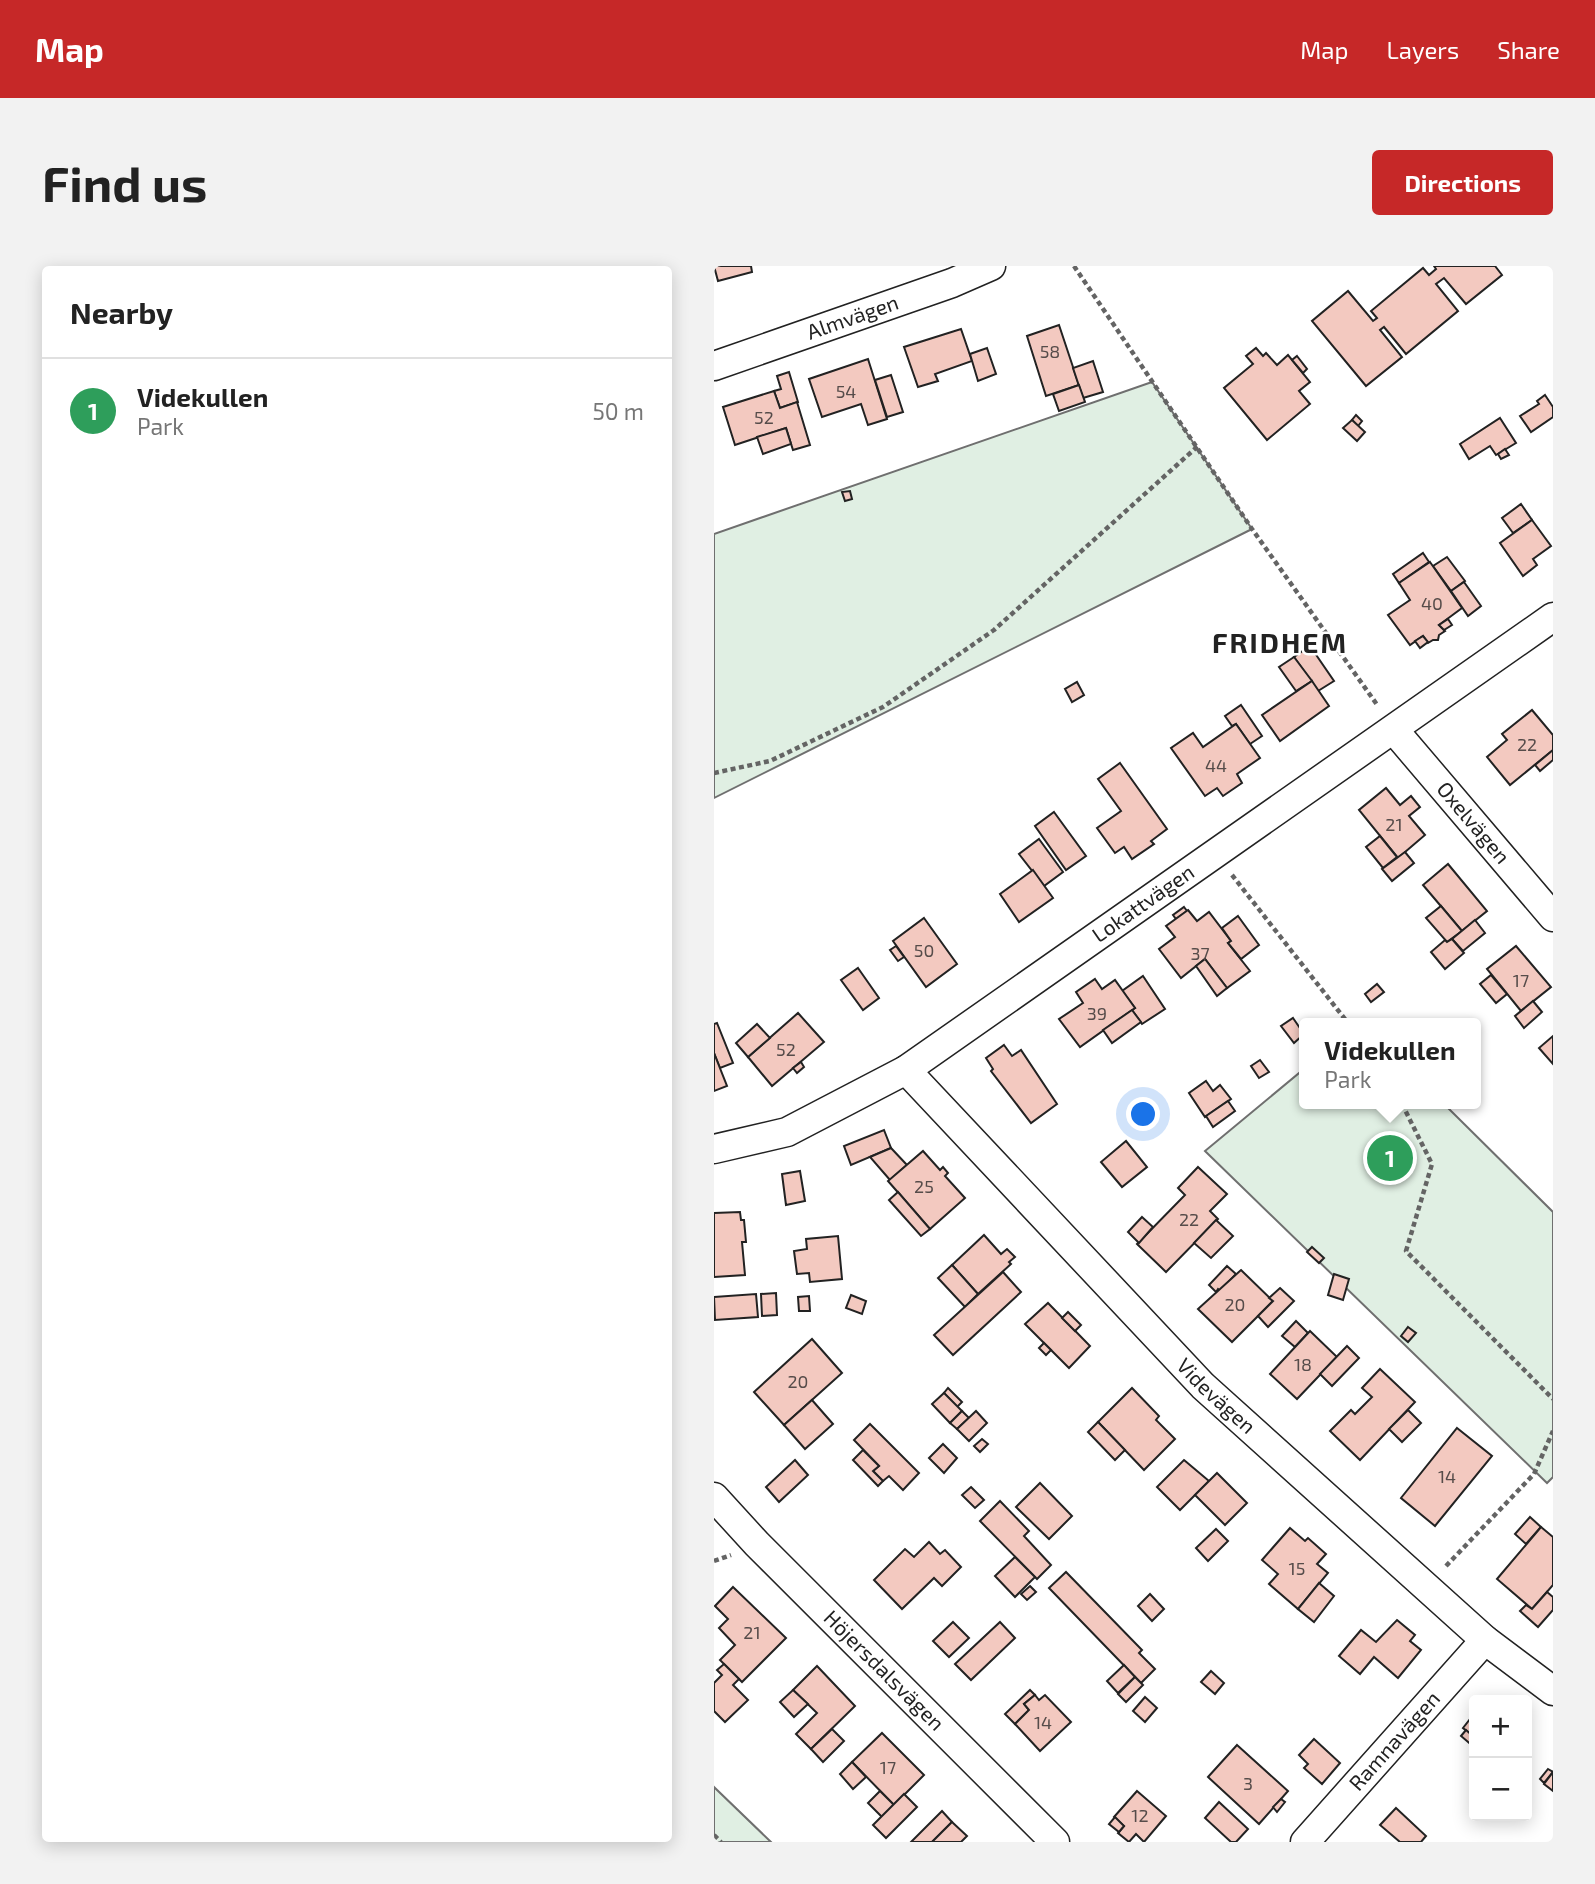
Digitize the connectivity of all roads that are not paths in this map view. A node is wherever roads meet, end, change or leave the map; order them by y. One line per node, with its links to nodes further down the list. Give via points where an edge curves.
1 (991, 266): 2 (street, Almvägen)
2 (714, 366)
3 (1553, 617): 4 (street, Lokattvägen)
4 (1394, 730): 5 (street, Oxelvägen); 6 (street, Lokattvägen)
5 (1553, 917)
6 (906, 1070): 7 (street, Lokattvägen, via 788,1132); 9 (street, Videvägen, via 1203,1386)
7 (714, 1149)
8 (714, 1497): 11 (street, Höjersdalsvägen)
9 (1485, 1640): 10 (street, Videvägen); 12 (street, Ramnavägen)
10 (1553, 1691)
11 (1055, 1842)
12 (1305, 1842)

